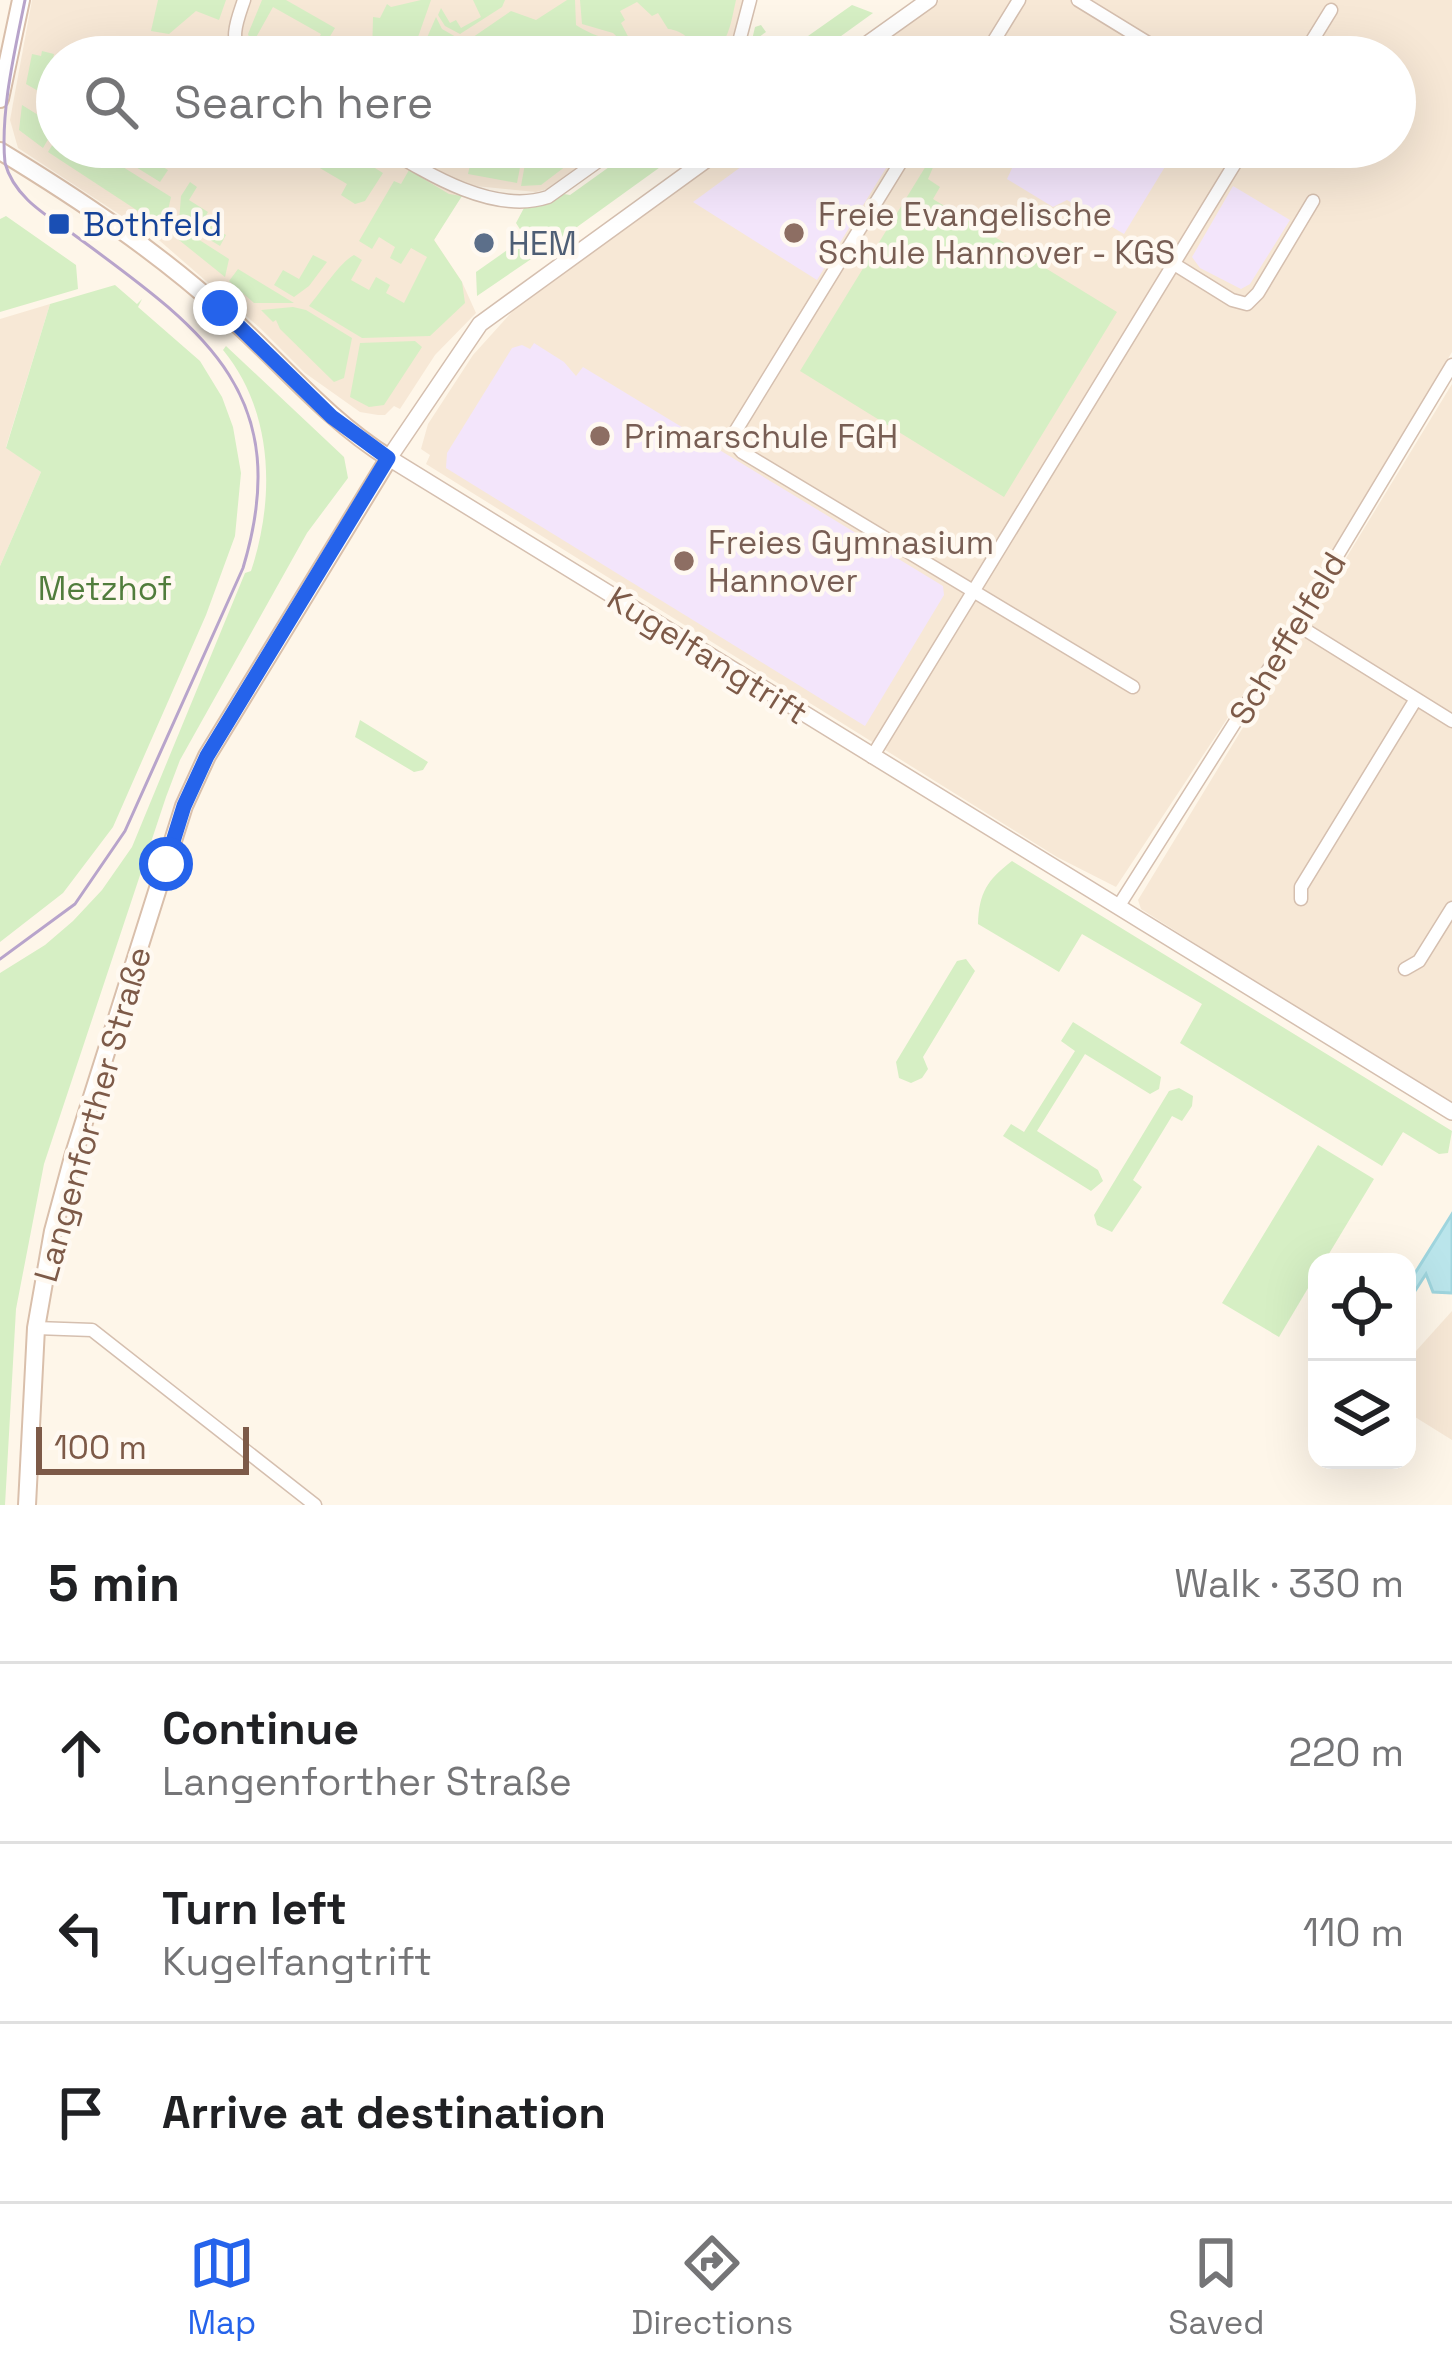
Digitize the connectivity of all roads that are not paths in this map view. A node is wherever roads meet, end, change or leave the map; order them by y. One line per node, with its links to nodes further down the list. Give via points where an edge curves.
1 (21, 0): 14 (main road)
2 (244, 0): 8 (street)
3 (751, 0): 9 (street)
4 (928, 0): 10 (street)
5 (1019, 0): 11 (street)
6 (1078, 0): 12 (street)
7 (1331, 10): 13 (street)
8 (234, 36)
9 (742, 36)
10 (887, 36)
11 (997, 36)
12 (1137, 36)
13 (1315, 36)
14 (0, 99)
15 (0, 151): 24 (main road, Kugelfangtrift, via 149,250)
16 (422, 168): 17 (street, via 463,191 536,201)
17 (589, 168)
18 (695, 168): 24 (street, via 480,324)
19 (897, 168): 25 (street, via 734,443)
20 (1232, 168): 22 (street)
21 (1313, 201): 22 (street, via 1247,304)
22 (1174, 265): 25 (street)
23 (1452, 365): 26 (street, Scheffelfeld)
24 (388, 458): 30 (street, Kugelfangtrift); 36 (main road, Langenforther Straße, via 194,782 73,1157)
25 (974, 592): 27 (street); 30 (street)
26 (1296, 624): 28 (street); 32 (street, Scheffelfeld)
27 (1133, 687)
28 (1416, 699): 29 (street); 31 (street)
29 (1452, 721)
30 (872, 758): 32 (street, Kugelfangtrift)
31 (1301, 899)
32 (1118, 907): 35 (street, Kugelfangtrift)
33 (1452, 908): 34 (street, via 1419,961)
34 (1405, 969)
35 (1452, 1112)
36 (36, 1328): 37 (main road, Langenforther Straße); 38 (street, Langenforther Straße, via 92,1330)
37 (27, 1505)
38 (314, 1505)

